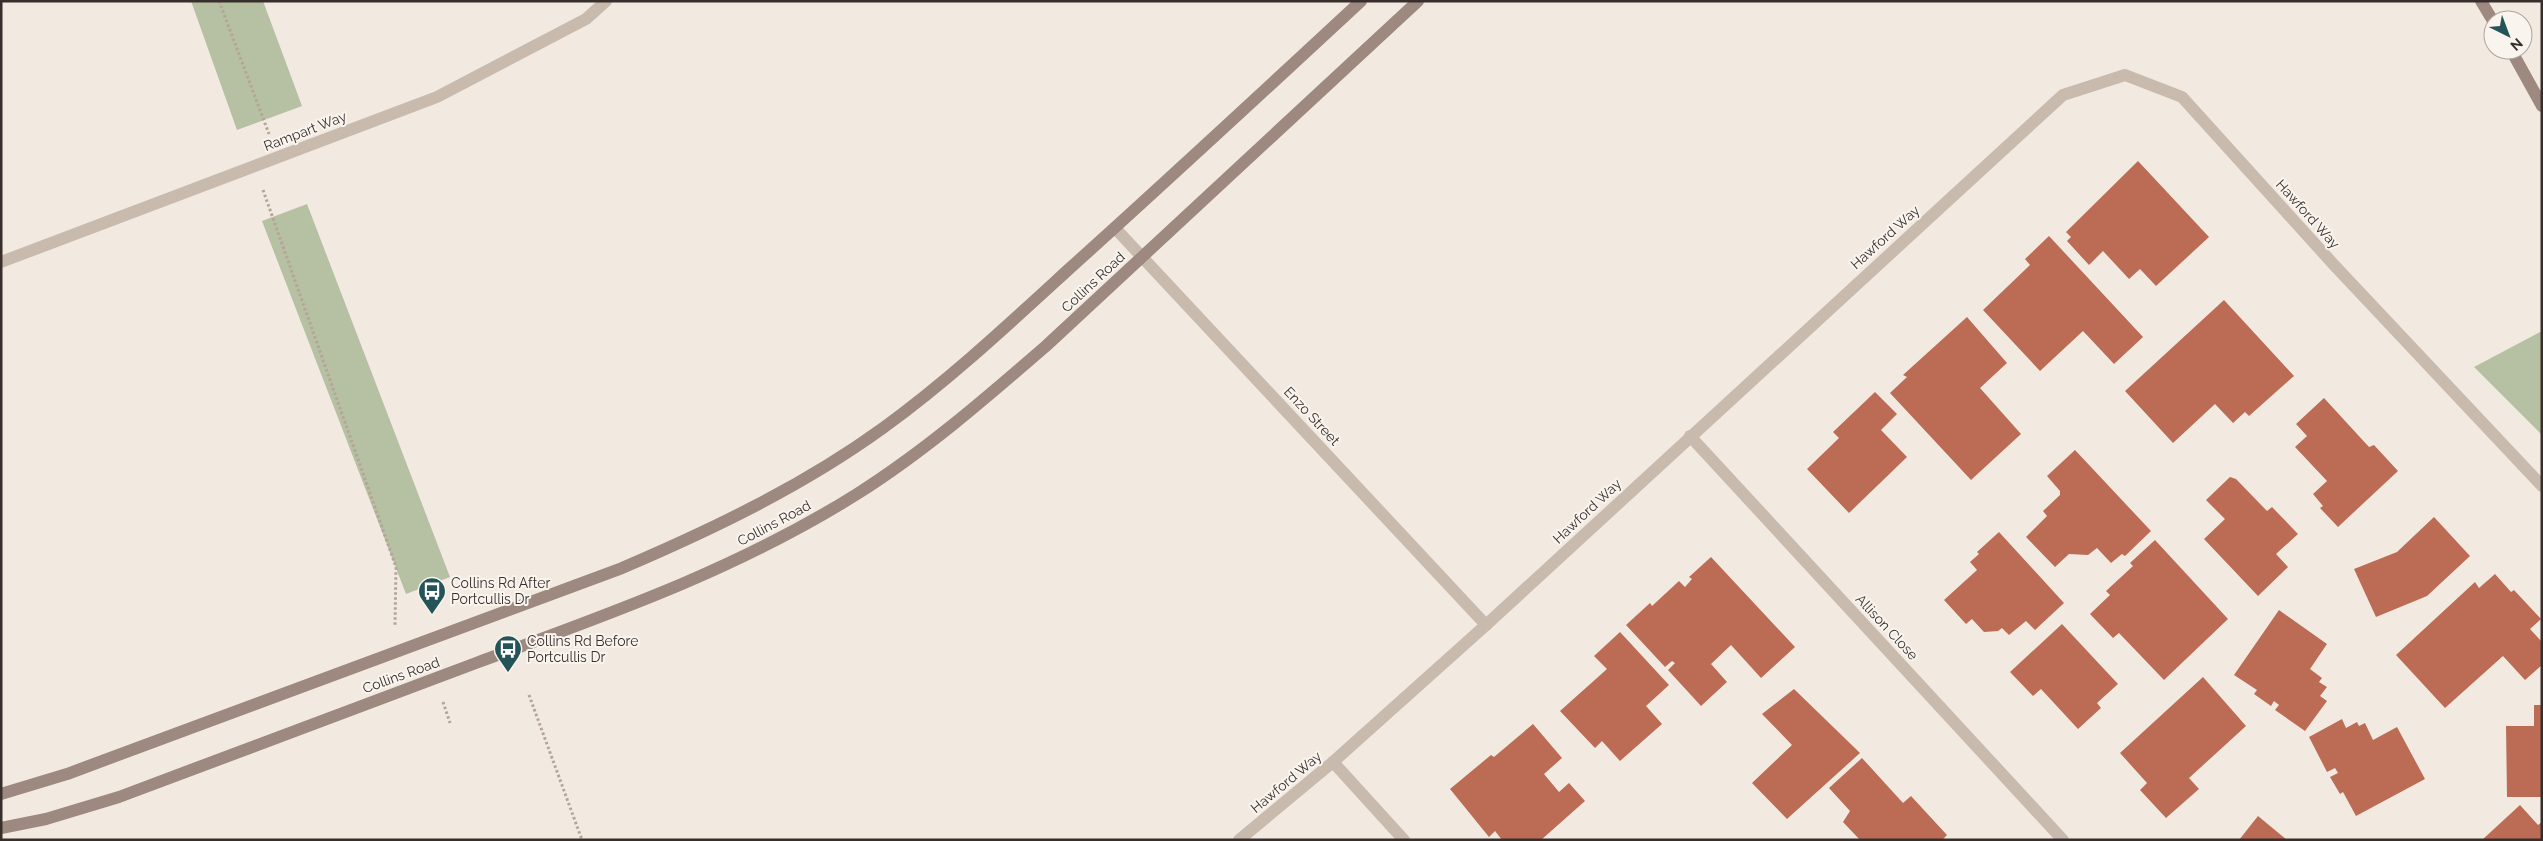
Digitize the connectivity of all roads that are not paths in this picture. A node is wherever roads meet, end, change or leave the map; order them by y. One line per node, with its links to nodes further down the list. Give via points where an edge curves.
1 (606, 1): 8 (street, Rampart Way, via 586,19 437,97)
2 (1361, 1): 6 (main road, Collins Road)
3 (1418, 1): 7 (main road, Collins Road)
4 (2517, 60): 5 (main road)
5 (2542, 106)
6 (1116, 228): 7 (street, Enzo Street); 13 (main road, Collins Road, via 934,389 882,429 812,475 758,505 622,568 67,774)
7 (1143, 256): 11 (street, Enzo Street); 14 (main road, Collins Road, via 1039,353 928,444 858,493 726,566 656,597 129,793 82,809)
8 (1, 262)
9 (1690, 436): 10 (street, Hawford Way, via 2063,95 2125,75 2182,96 2335,266); 11 (street, Hawford Way); 17 (street, Allison Close)
10 (2542, 486)
11 (1486, 625): 12 (street, Hawford Way)
12 (1333, 762): 15 (street, Hawford Way); 16 (street)
13 (1, 794)
14 (1, 828)
15 (1239, 840)
16 (1404, 840)
17 (2063, 840)

